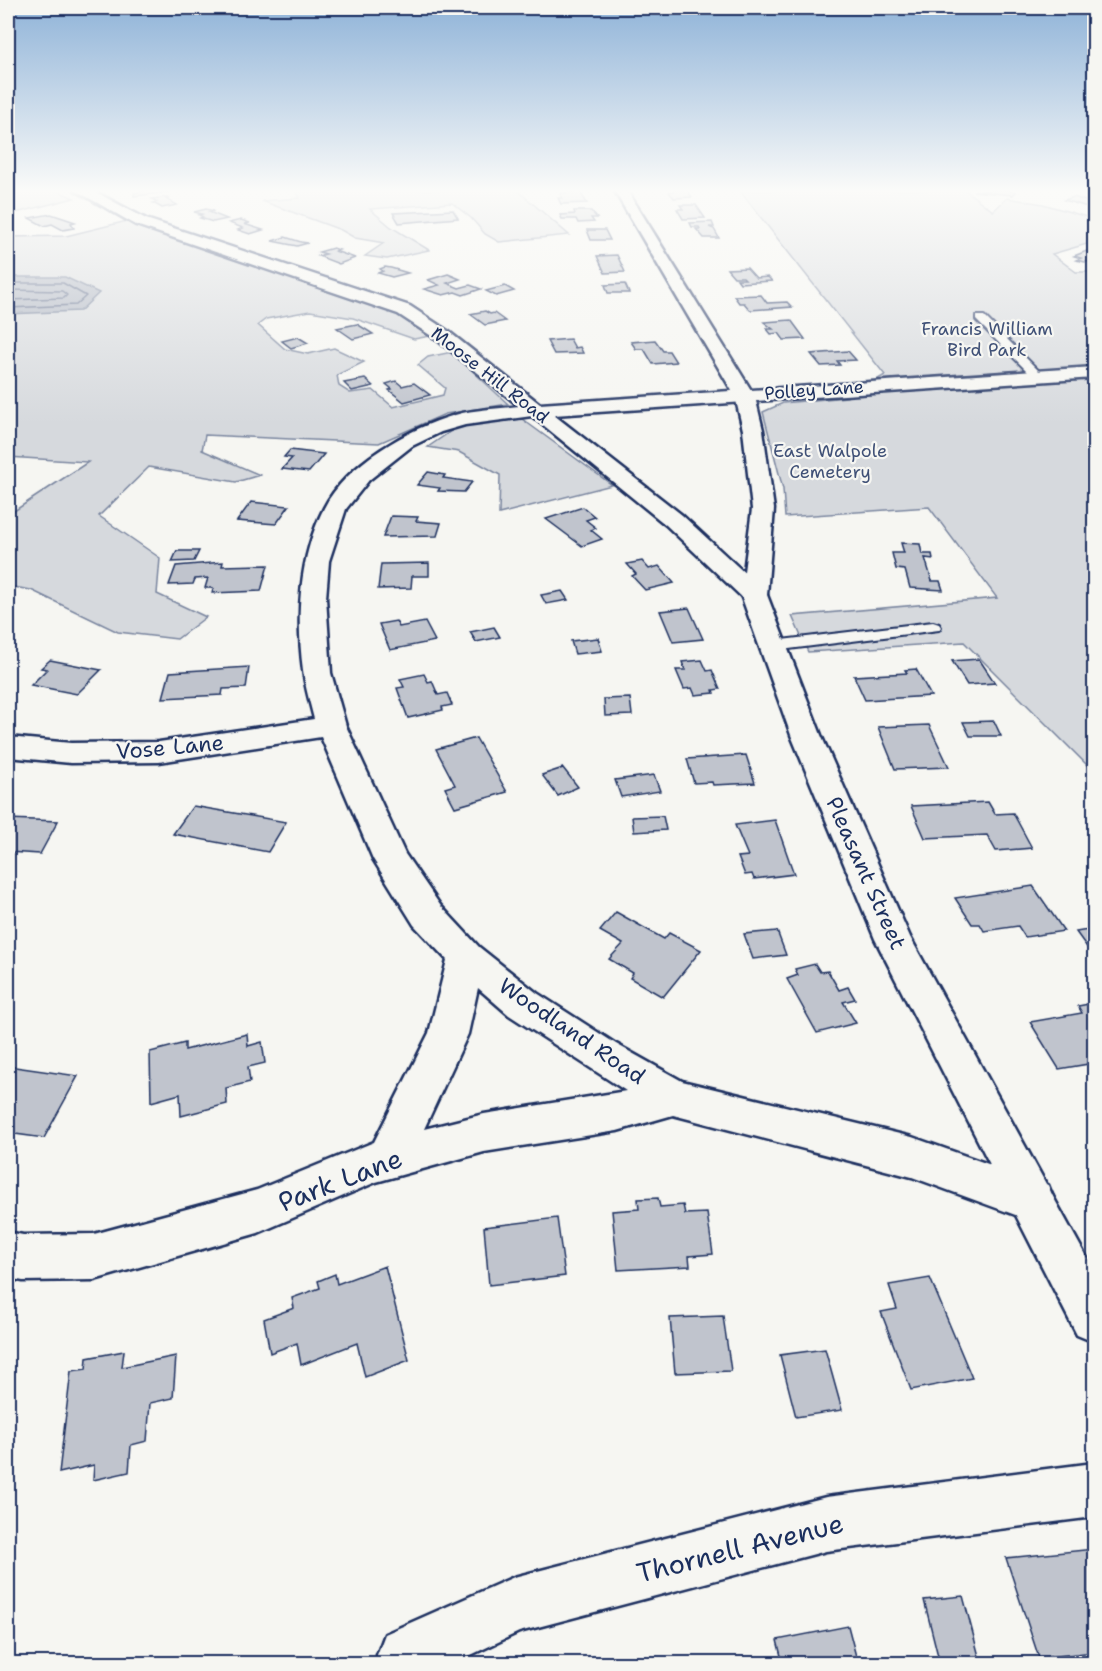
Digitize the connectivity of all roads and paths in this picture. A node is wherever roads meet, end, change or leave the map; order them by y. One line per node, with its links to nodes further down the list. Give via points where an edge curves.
1 (278, 268): 7 (street, Moose Hill Road, via 404,310 442,335)
2 (667, 268): 6 (street, Pleasant Street)
3 (980, 318): 5 (lane)
4 (1095, 372): 5 (street, Polley Lane)
5 (1038, 376): 6 (street, Polley Lane)
6 (745, 396): 7 (street, Polley Lane); 8 (street, Pleasant Street, via 763,509)
7 (534, 410): 8 (street, Moose Hill Road, via 674,520); 11 (street, Woodland Road, via 462,419 405,442 361,475 335,508 317,561 313,598 317,673)
8 (754, 595): 10 (street, Pleasant Street)
9 (933, 627): 10 (lane)
10 (774, 646): 16 (street, Pleasant Street, via 806,735 893,939)
11 (331, 726): 12 (street, Vose Lane, via 159,752 71,753); 13 (street, Woodland Road, via 390,859 427,915)
12 (8, 747)
13 (466, 957): 14 (street, Woodland Road, via 523,1004 602,1056); 15 (street, via 448,1034)
14 (673, 1096): 15 (street, Park Lane, via 617,1112 484,1133); 16 (street, Woodland Road, via 912,1157)
15 (387, 1159): 17 (street, Park Lane, via 258,1211 94,1257)
16 (1032, 1200): 18 (street, Pleasant Street)
17 (8, 1255)
18 (1095, 1318)
19 (1095, 1490): 20 (street, Thornell Avenue, via 826,1524 514,1605 406,1654)
20 (407, 1664)

